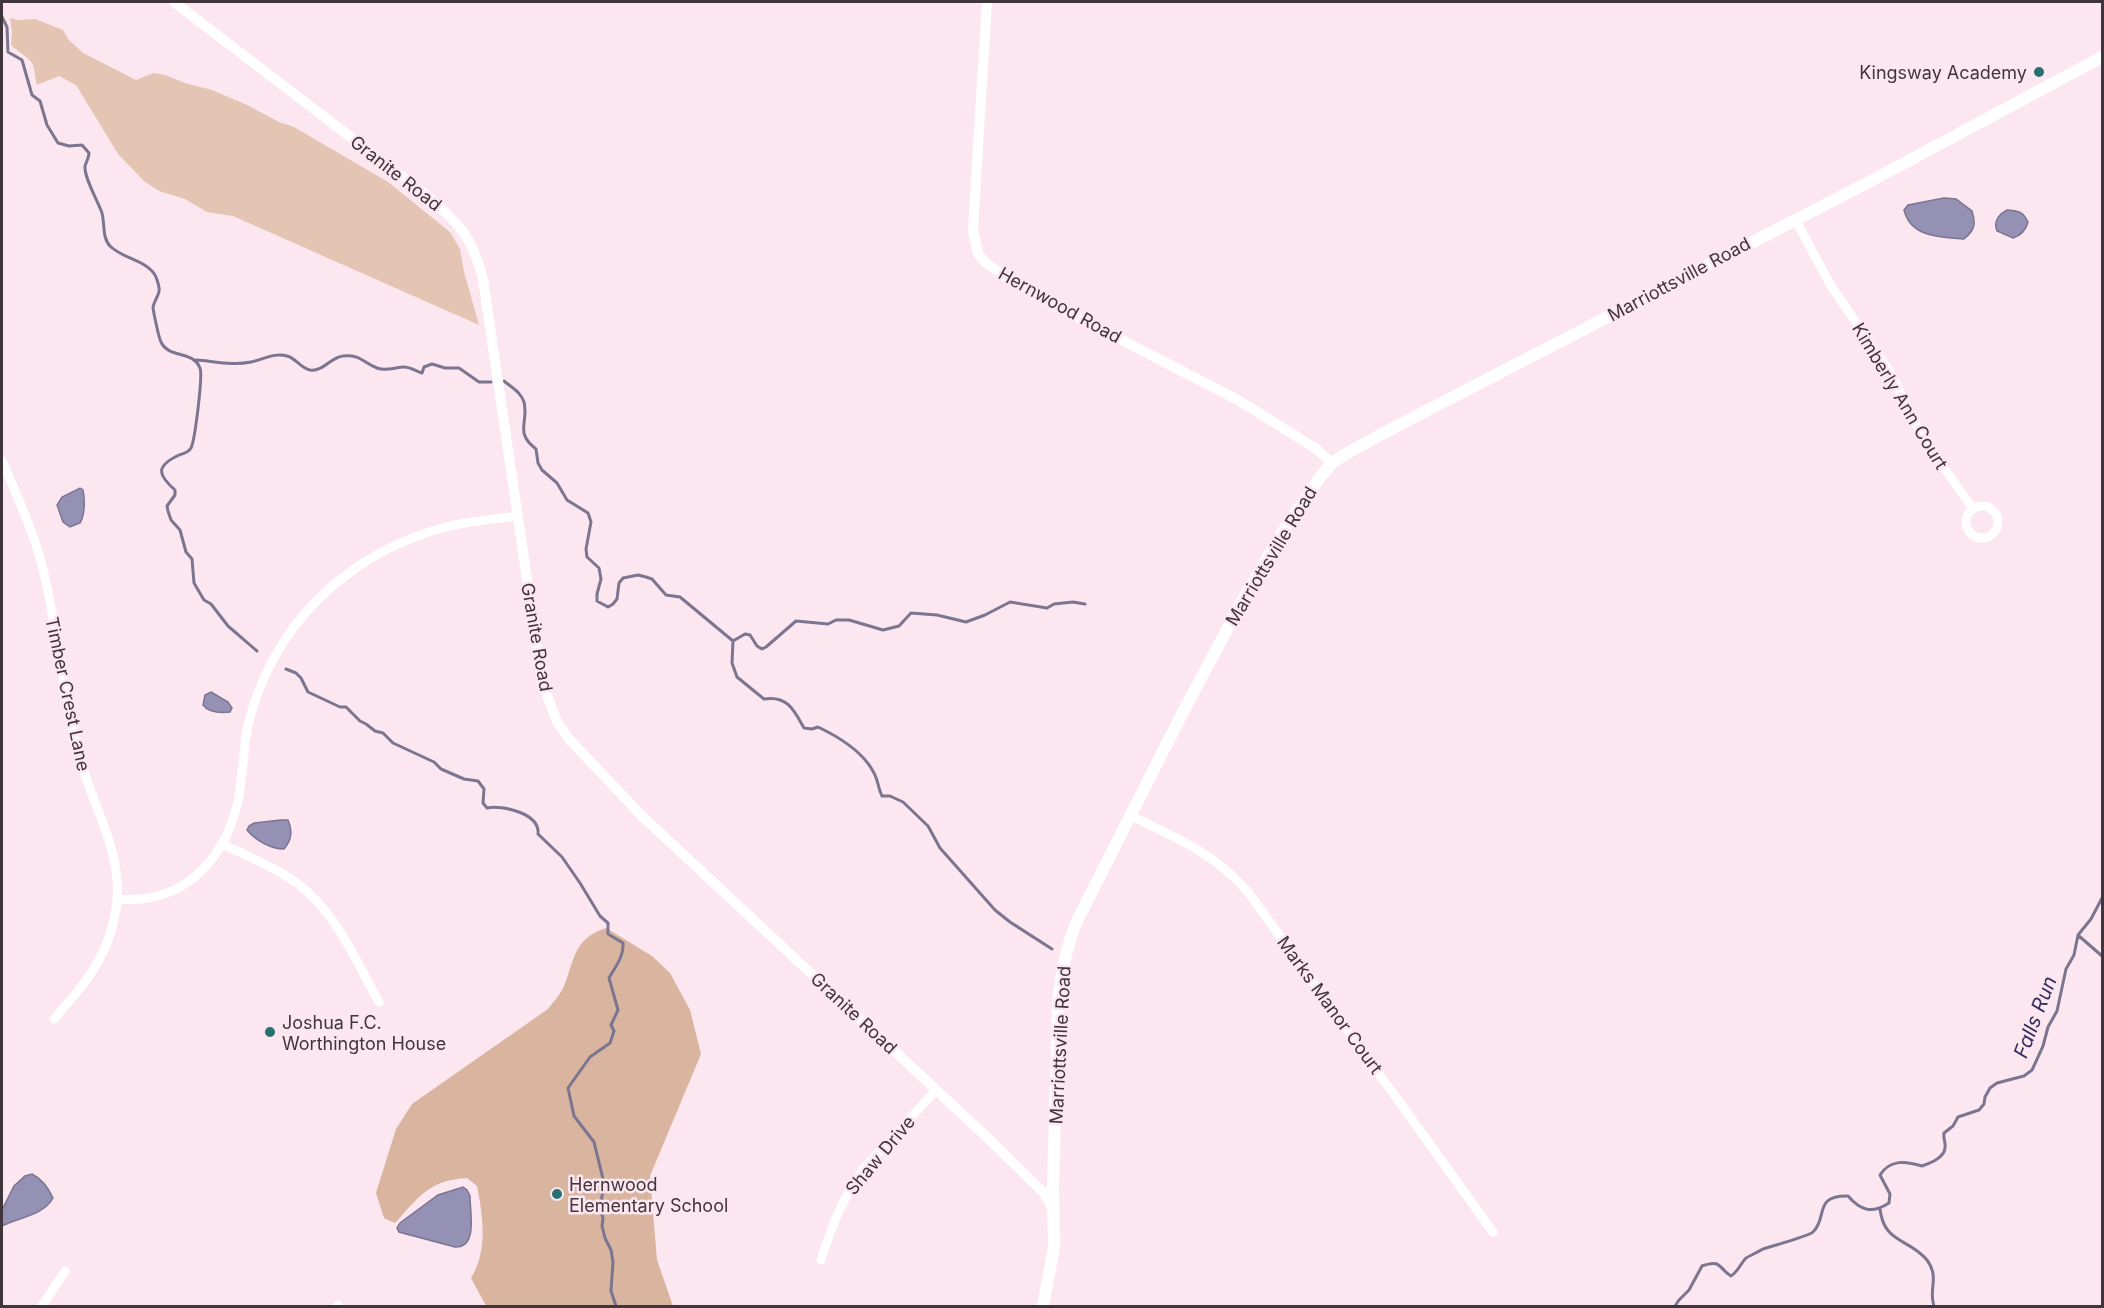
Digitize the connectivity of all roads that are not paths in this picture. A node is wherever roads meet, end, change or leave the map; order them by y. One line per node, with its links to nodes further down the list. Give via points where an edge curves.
1 (174, 2): 8 (street, Granite Road, via 425,194 462,228 483,279)
2 (987, 2): 6 (street, Hernwood Road, via 975,194 978,254 1042,299 1240,401)
3 (2103, 57): 4 (main road, Marriottsville Road)
4 (1795, 219): 6 (main road, Marriottsville Road); 7 (street, Kimberly Ann Court, via 1831,286 1894,378 1923,438)
5 (2, 461): 11 (street, Timber Crest Lane, via 40,558 76,745 109,840)
6 (1332, 463): 9 (main road, Marriottsville Road, via 1260,570)
7 (1973, 509)
8 (518, 516): 10 (street, via 455,525 405,541 358,567 311,607 279,649 257,696 244,747 237,804); 14 (street, Granite Road, via 542,682 557,722 569,739 650,824)
9 (1131, 816): 15 (main road, Marriottsville Road, via 1078,919 1063,963); 16 (street, Marks Manor Court, via 1196,848 1233,874)
10 (222, 844): 11 (street, via 203,870 174,890 145,900); 12 (street, via 279,872 310,894 335,925)
11 (117, 899): 13 (street, Timber Crest Lane, via 101,959)
12 (380, 1002)
13 (54, 1020)
14 (936, 1090): 15 (street, Granite Road, via 1044,1193); 17 (street, Shaw Drive, via 853,1184 836,1213)
15 (1053, 1209): 20 (main road, Marriottsville Road, via 1053,1260)
16 (1493, 1232)
17 (821, 1260)
18 (65, 1271): 19 (street)
19 (42, 1306)
20 (1043, 1306)

